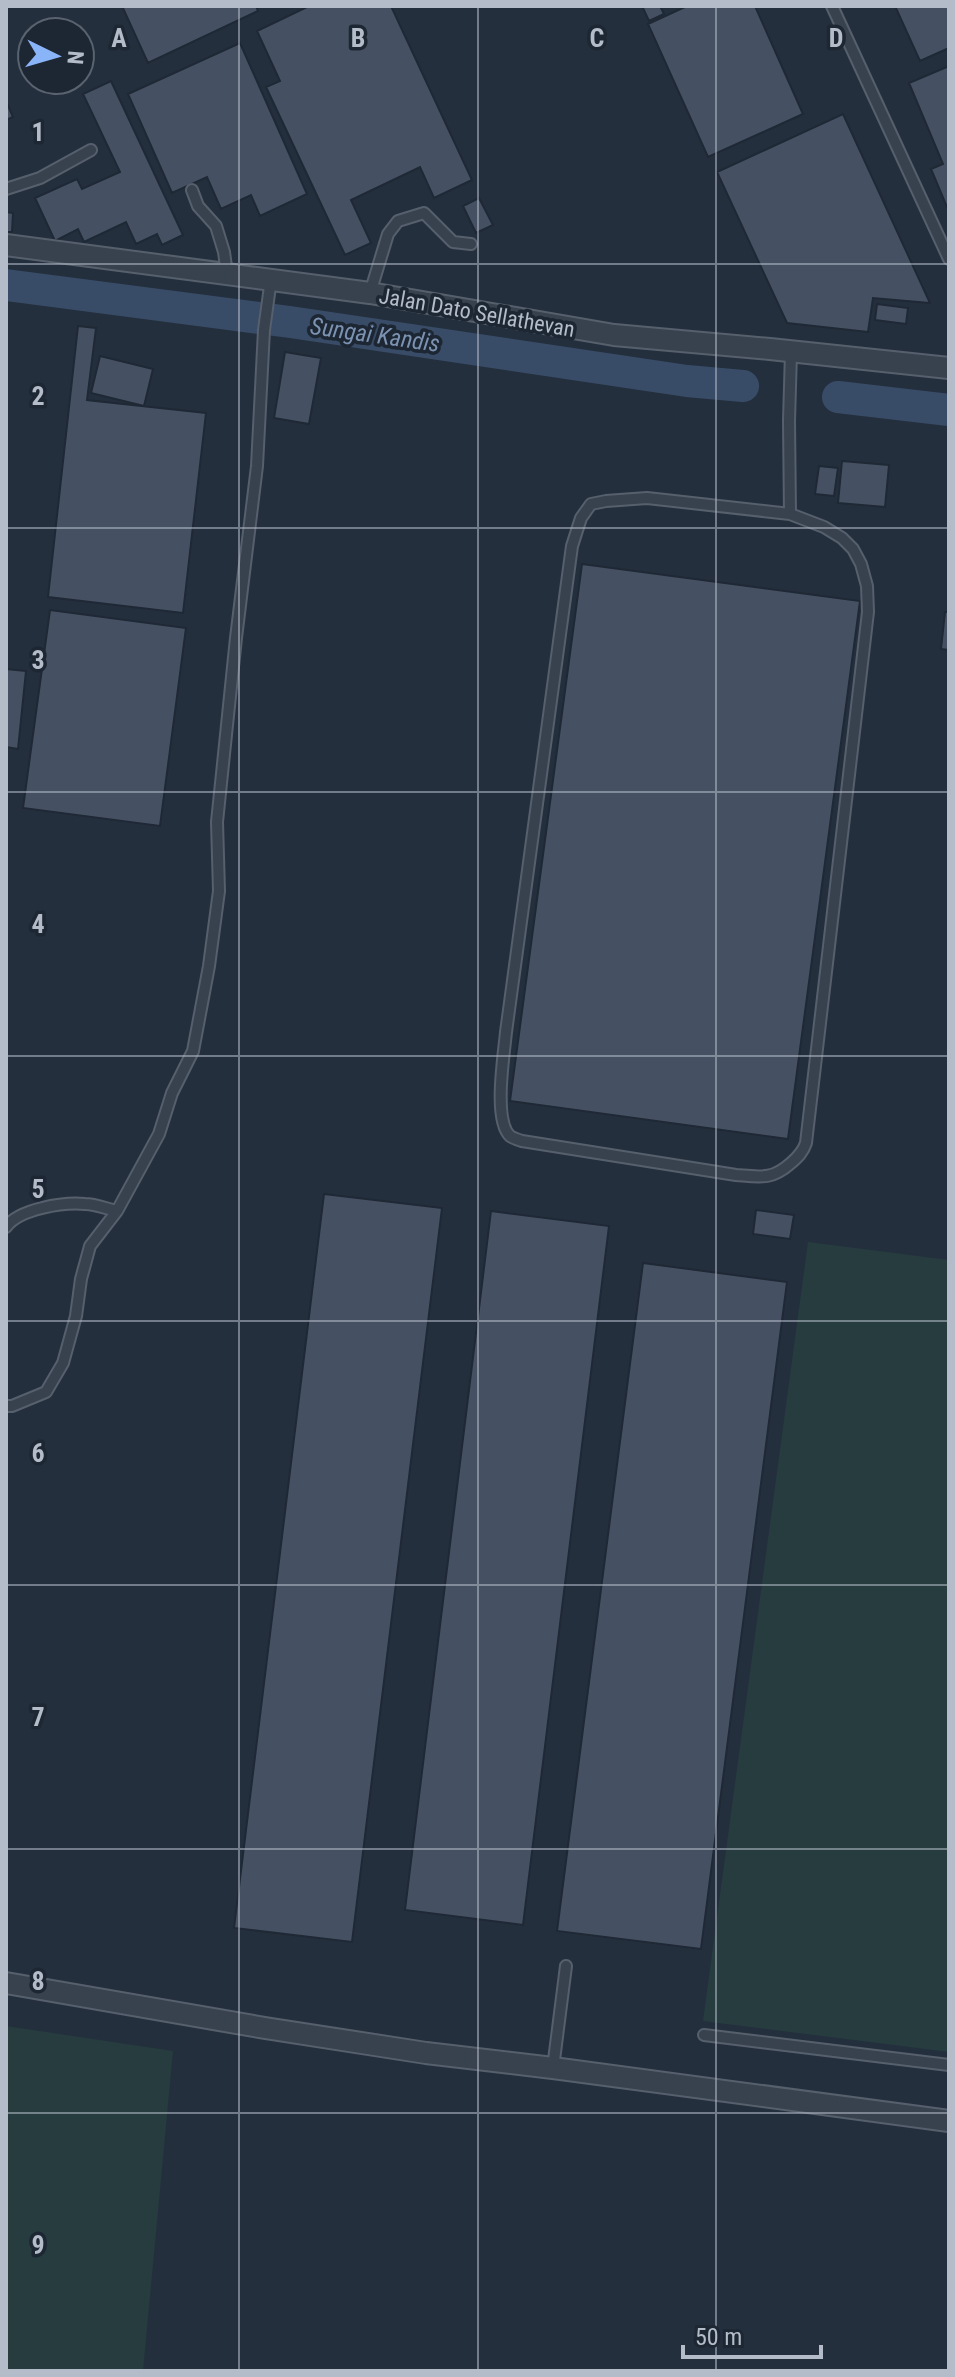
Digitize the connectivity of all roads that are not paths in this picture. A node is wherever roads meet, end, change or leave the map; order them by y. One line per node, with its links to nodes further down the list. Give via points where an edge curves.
1 (832, 6): 7 (lane)
2 (91, 150): 3 (lane, via 40,178)
3 (6, 189)
4 (192, 190): 8 (lane, via 216,226)
5 (471, 244): 10 (lane, via 453,242 424,213 398,221 388,234)
6 (6, 245): 8 (street, Jalan Dato Sellathevan)
7 (949, 259)
8 (227, 274): 9 (street, Jalan Dato Sellathevan)
9 (270, 289): 10 (street, Jalan Dato Sellathevan); 14 (lane, via 257,466 217,822 219,891 209,966 193,1051 159,1134)
10 (370, 293): 11 (street, Jalan Dato Sellathevan, via 614,335)
11 (791, 352): 12 (street, Jalan Dato Sellathevan); 13 (lane)
12 (949, 368)
13 (790, 514): 13 (lane, via 824,527 853,549 867,586 868,612 803,1151 778,1175 762,1177 511,1137 500,1109 506,1032 572,546 581,518 591,504 647,498)
14 (117, 1211): 15 (lane, via 86,1204 32,1210); 16 (lane, via 90,1246 63,1363 46,1392)
15 (6, 1227)
16 (6, 1406)
17 (566, 1966): 21 (lane)
18 (6, 1983): 21 (street, via 265,2028)
19 (704, 2035): 20 (lane)
20 (949, 2065)
21 (553, 2068): 22 (street)
22 (949, 2121)

